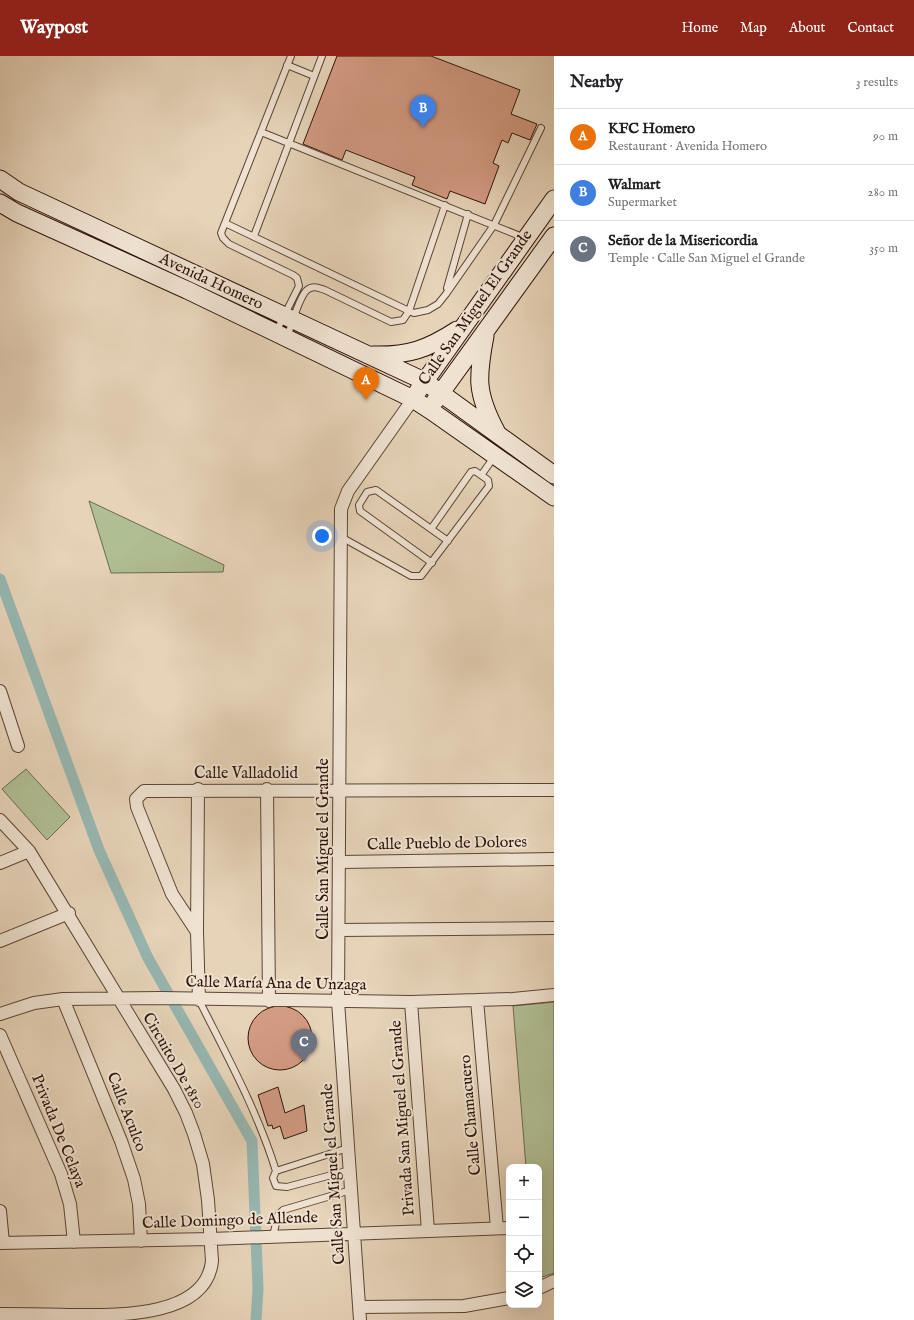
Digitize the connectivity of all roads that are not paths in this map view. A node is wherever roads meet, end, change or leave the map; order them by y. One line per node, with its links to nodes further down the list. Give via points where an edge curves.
1 (291, 56): 3 (lane)
2 (322, 56): 4 (lane)
3 (287, 65): 4 (lane); 6 (lane)
4 (314, 76): 7 (lane)
5 (541, 128): 14 (lane)
6 (261, 132): 7 (lane); 13 (lane)
7 (288, 143): 11 (lane); 15 (lane)
8 (0, 179): 20 (main road, Avenida Homero, via 19,192)
9 (554, 199): 17 (main road, Calle San Miguel El Grande)
10 (0, 203): 23 (main road, Avenida Homero)
11 (445, 205): 12 (lane); 19 (lane)
12 (468, 214): 14 (lane); 18 (lane)
13 (225, 222): 15 (lane); 20 (lane, via 222,235 229,244 297,278 299,286)
14 (494, 225): 17 (lane); 18 (lane)
15 (254, 236): 19 (lane)
16 (554, 236): 22 (main road, Calle San Miguel El Grande)
17 (525, 238): 21 (main road, Calle San Miguel El Grande)
18 (446, 294): 19 (lane, via 438,304 428,310 414,313)
19 (409, 311): 20 (lane, via 403,320 391,322 314,287 306,290)
20 (289, 318): 23 (lane); 23 (lane); 24 (main road, Avenida Homero)
21 (465, 324): 24 (main road, via 439,342 414,352); 25 (main road, Calle San Miguel El Grande)
22 (487, 329): 26 (main road, Calle San Miguel El Grande); 29 (main road, via 478,381 484,407)
23 (281, 335): 27 (main road, Avenida Homero)
24 (366, 354): 25 (main road, Avenida Homero)
25 (424, 381): 26 (main road, Avenida Homero); 27 (main road, Calle San Miguel El Grande)
26 (440, 392): 28 (main road, Calle San Miguel El Grande); 29 (main road, Avenida Homero)
27 (413, 399): 28 (main road, Avenida Homero); 35 (street, Calle San Miguel el Grande, via 344,498 341,509)
28 (430, 410): 30 (main road, Avenida Homero)
29 (504, 439): 32 (main road)
30 (495, 455): 31 (lane); 33 (main road)
31 (482, 474): 34 (lane, via 470,472); 36 (lane, via 488,480 489,486)
32 (554, 474)
33 (554, 497)
34 (431, 529): 36 (lane); 37 (lane, via 376,490 367,492 359,505 360,511)
35 (341, 537): 37 (lane, via 411,576 421,576); 43 (street, Calle San Miguel el Grande)
36 (448, 541): 37 (lane)
37 (432, 563)
38 (0, 691): 39 (street)
39 (4, 716): 40 (street)
40 (18, 746)
41 (198, 789): 42 (street, Calle Valladolid); 53 (street); 53 (street, Calle Valladolid, via 146,790 138,796 136,804 172,894)
42 (267, 789): 43 (street, Calle Valladolid); 60 (street)
43 (340, 790): 44 (street, Calle Valladolid); 48 (street, Calle San Miguel el Grande)
44 (554, 790)
45 (0, 820): 46 (street, Circuito De 1810)
46 (29, 851): 49 (street); 50 (street, Circuito De 1810)
47 (554, 859): 48 (street, Calle Pueblo de Dolores)
48 (340, 862): 52 (street, Calle San Miguel el Grande)
49 (0, 863)
50 (69, 913): 54 (street); 56 (street, Circuito De 1810)
51 (554, 928): 52 (street)
52 (339, 930): 61 (street, Calle San Miguel el Grande)
53 (197, 932): 58 (street)
54 (0, 941)
55 (554, 995): 59 (street, Calle María Ana de Unzaga)
56 (118, 998): 57 (street, Calle María Ana de Unzaga); 58 (street, Calle María Ana de Unzaga); 74 (street, Circuito De 1810, via 174,1089 194,1134 203,1164)
57 (63, 999): 63 (street, Calle María Ana de Unzaga, via 34,1003); 75 (street, Calle Aculco, via 134,1179 139,1204)
58 (199, 1000): 60 (street, Calle María Ana de Unzaga); 67 (lane, via 245,1090)
59 (477, 1000): 62 (street, Calle María Ana de Unzaga); 70 (street, Calle Chamacuero)
60 (268, 1001): 61 (street, Calle María Ana de Unzaga)
61 (338, 1001): 62 (street, Calle María Ana de Unzaga); 65 (street, Calle San Miguel el Grande)
62 (411, 1002): 71 (street, Privada San Miguel el Grande)
63 (0, 1014)
64 (0, 1035): 76 (street, Privada De Celaya, via 61,1174 70,1204)
65 (348, 1148): 66 (street, Calle San Miguel el Grande); 67 (lane)
66 (350, 1170): 67 (lane, via 280,1187 276,1186 272,1178); 68 (street, Calle San Miguel el Grande)
67 (276, 1171)
68 (351, 1190): 72 (street, Calle San Miguel el Grande); 73 (lane, via 284,1210 278,1215)
69 (0, 1211): 77 (street)
70 (503, 1228): 71 (street, Calle Domingo de Allende)
71 (428, 1231): 72 (street, Calle Domingo de Allende)
72 (354, 1233): 73 (street, Calle Domingo de Allende); 81 (street, Calle San Miguel el Grande)
73 (269, 1236): 74 (street, Calle Domingo de Allende)
74 (211, 1239): 75 (street, Calle Domingo de Allende); 82 (street, Circuito De 1810, via 212,1261 207,1280 199,1290 183,1300 150,1311 120,1315)
75 (141, 1241): 76 (street, Calle Domingo de Allende)
76 (74, 1242): 77 (street, Calle Domingo de Allende)
77 (2, 1243)
78 (554, 1281): 79 (street)
79 (542, 1287)
80 (506, 1299): 81 (street, via 464,1306)
81 (359, 1307): 83 (street, Calle San Miguel el Grande)
82 (0, 1314)
83 (360, 1320)

